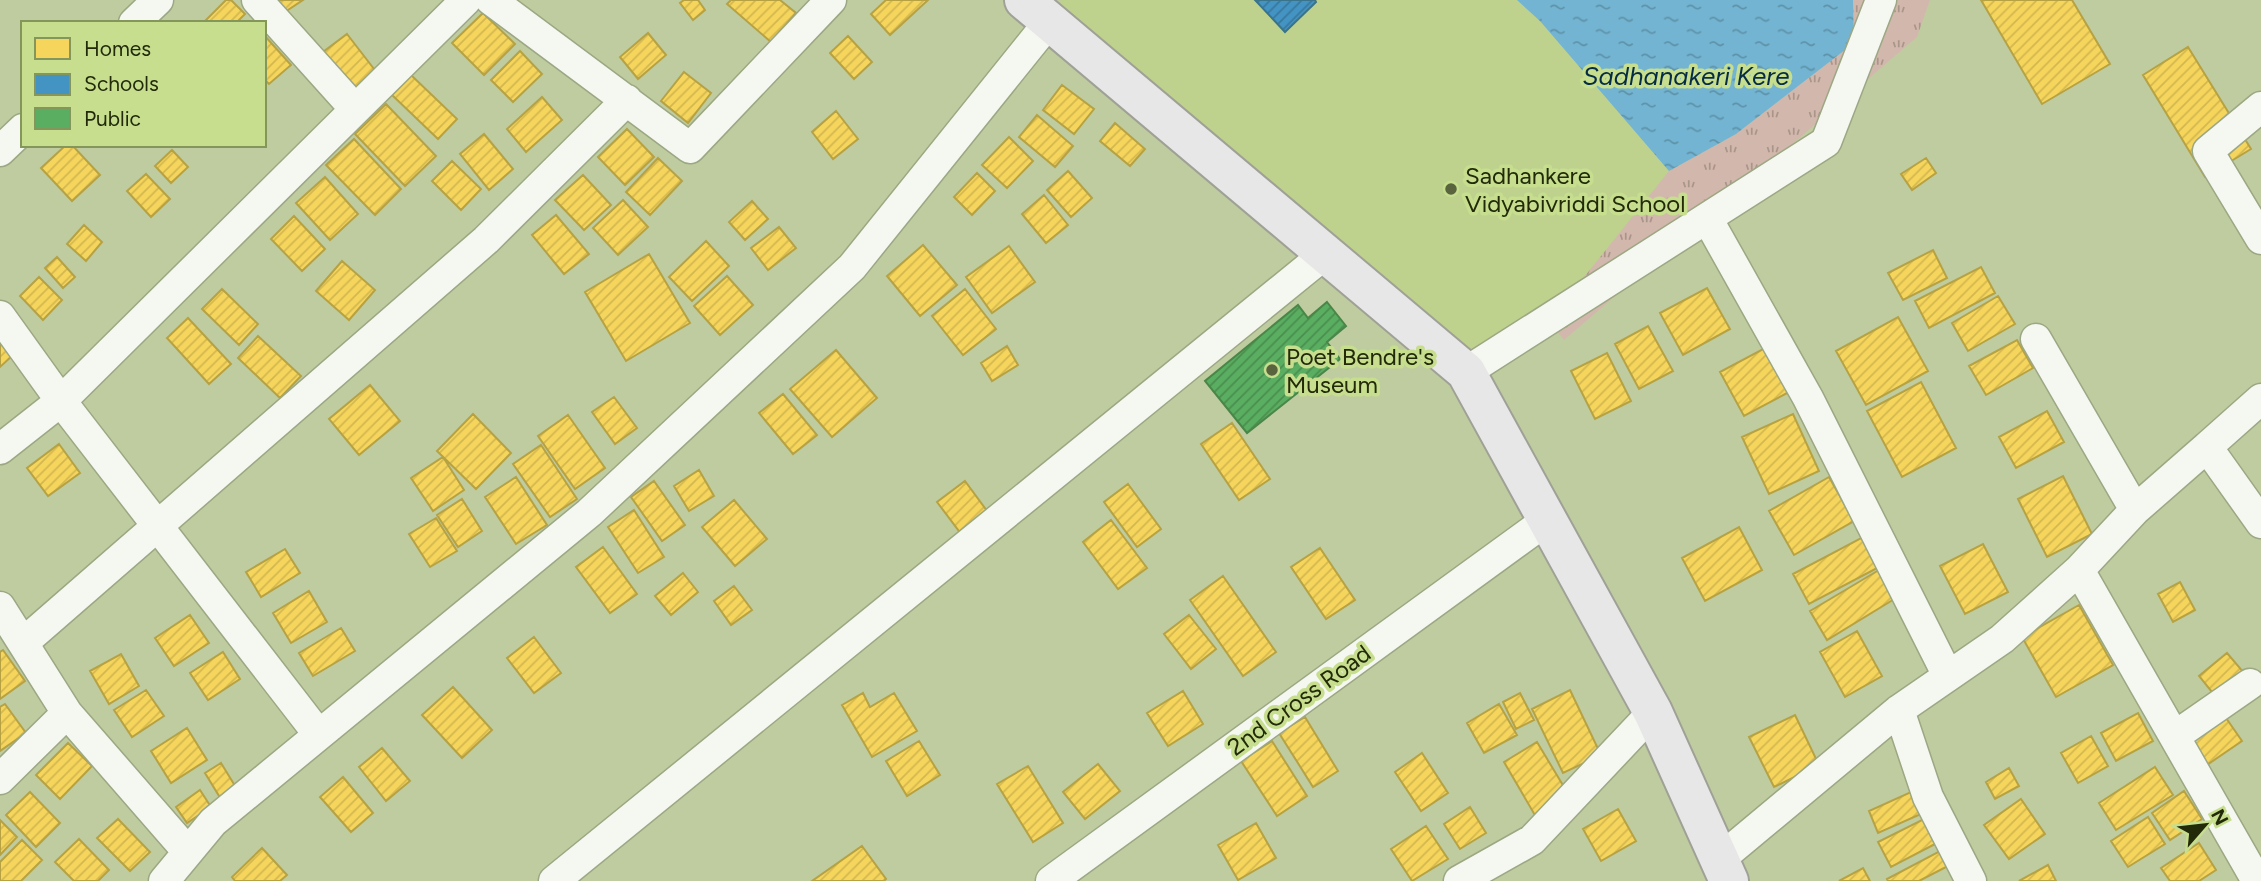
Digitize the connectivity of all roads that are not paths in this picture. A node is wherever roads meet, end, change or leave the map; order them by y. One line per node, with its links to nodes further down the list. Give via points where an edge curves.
1 (158, 0): 8 (street)
2 (257, 0): 11 (street)
3 (466, 0): 11 (street)
4 (491, 0): 9 (street)
5 (831, 0): 9 (street, via 690,148)
6 (1881, 0): 14 (street, via 1826,142)
7 (1037, 11): 16 (main road); 36 (street, via 852,267 589,513)
8 (136, 21)
9 (626, 100): 27 (street, via 486,240)
10 (2261, 107): 15 (street, via 2208,151)
11 (355, 109): 21 (street)
12 (21, 131): 13 (street)
13 (0, 151)
14 (1707, 218): 19 (street); 31 (street, via 1808,398)
15 (2261, 239)
16 (1325, 254): 19 (main road); 42 (street)
17 (0, 316): 21 (street)
18 (2036, 339): 24 (street)
19 (1466, 372): 25 (main road)
20 (2261, 399): 22 (street)
21 (61, 401): 23 (street); 27 (street)
22 (2207, 447): 24 (street); 26 (street)
23 (0, 449)
24 (2135, 510): 28 (street)
25 (1547, 520): 34 (main road); 43 (street, 2nd Cross Road)
26 (2261, 523)
27 (157, 526): 30 (street); 36 (street)
28 (2079, 570): 31 (street, via 2002,639); 37 (street)
29 (0, 607): 30 (street)
30 (23, 643): 35 (street)
31 (1948, 676): 33 (street)
32 (2250, 684): 37 (street)
33 (1899, 709): 40 (street); 45 (street, via 1928,797)
34 (1653, 712): 40 (main road); 44 (street, via 1532,840)
35 (67, 713): 38 (street); 39 (street)
36 (319, 735): 39 (street, via 213,822)
37 (2175, 736): 46 (street)
38 (0, 779)
39 (188, 852): 41 (street)
40 (1724, 870)
41 (164, 881)
42 (554, 881)
43 (1051, 881)
44 (1459, 881)
45 (1970, 881)
46 (2257, 881)

